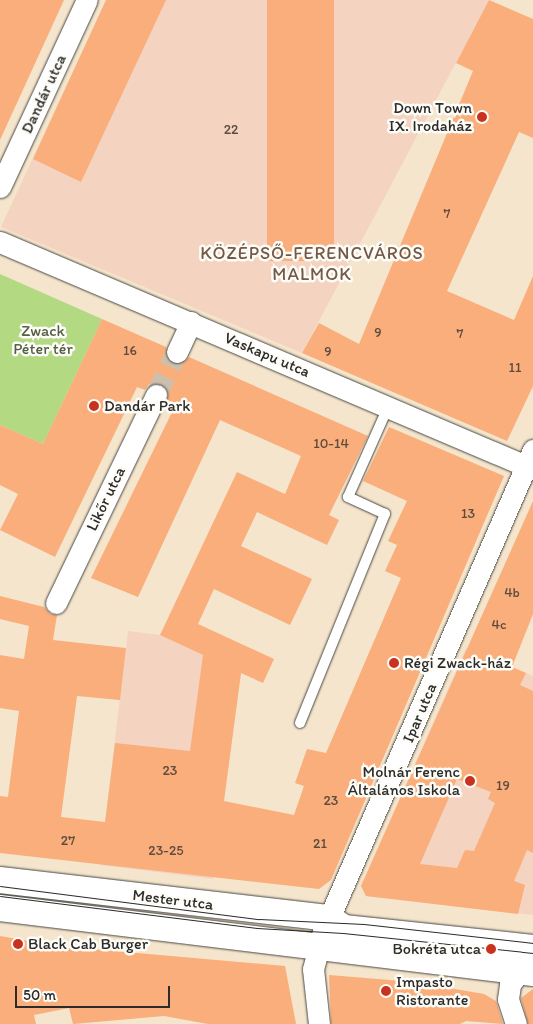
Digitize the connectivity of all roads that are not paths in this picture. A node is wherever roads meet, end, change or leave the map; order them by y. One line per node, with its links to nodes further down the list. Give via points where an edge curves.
1 (87, 0): 2 (street, Dandár utca)
2 (0, 187)
3 (0, 242): 4 (street, Vaskapu utca)
4 (191, 322): 5 (street); 7 (street, Vaskapu utca)
5 (177, 352)
6 (156, 395): 9 (street, Likőr utca)
7 (388, 407): 8 (street, Vaskapu utca); 10 (lane, via 348,497 386,514)
8 (531, 462): 13 (street, Ipar utca)
9 (56, 604)
10 (300, 723)
11 (0, 880): 13 (street, Mester utca)
12 (0, 908): 14 (street, Mester utca)
13 (337, 923): 14 (street, Ipar utca); 15 (street, Mester utca)
14 (318, 948): 16 (street, Mester utca); 17 (street, via 313,969)
15 (533, 948)
16 (527, 972): 18 (street, via 510,984 508,999)
17 (319, 1024)
18 (516, 1024)

